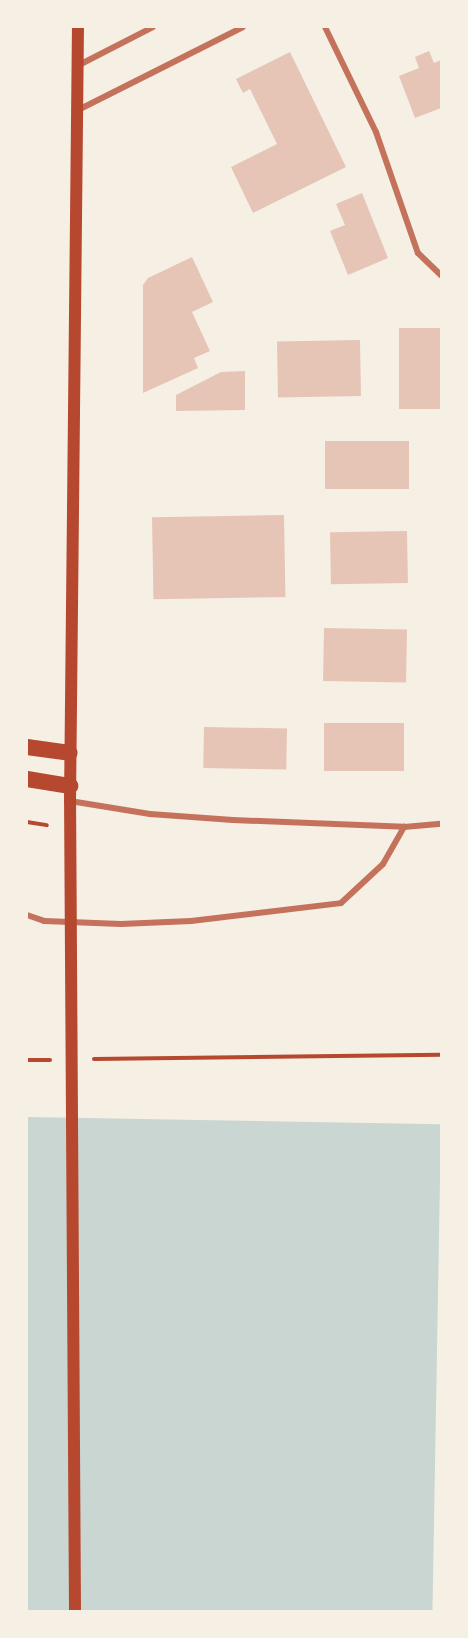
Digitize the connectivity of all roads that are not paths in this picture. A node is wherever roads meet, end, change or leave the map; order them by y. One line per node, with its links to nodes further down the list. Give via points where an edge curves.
1 (78, 27): 5 (main road)
2 (153, 27): 5 (street)
3 (243, 27): 6 (street)
4 (325, 27): 7 (street, via 376,132 418,253)
5 (79, 65): 6 (main road)
6 (80, 109): 9 (main road)
7 (441, 275)
8 (27, 747): 9 (highway)
9 (70, 753): 11 (main road)
10 (27, 779): 11 (highway)
11 (70, 793): 13 (street, via 150,814); 15 (main road)
12 (441, 824): 13 (street)
13 (405, 827): 14 (street, via 383,864 341,903 132,924 44,921)
14 (27, 915)
15 (75, 1611)

